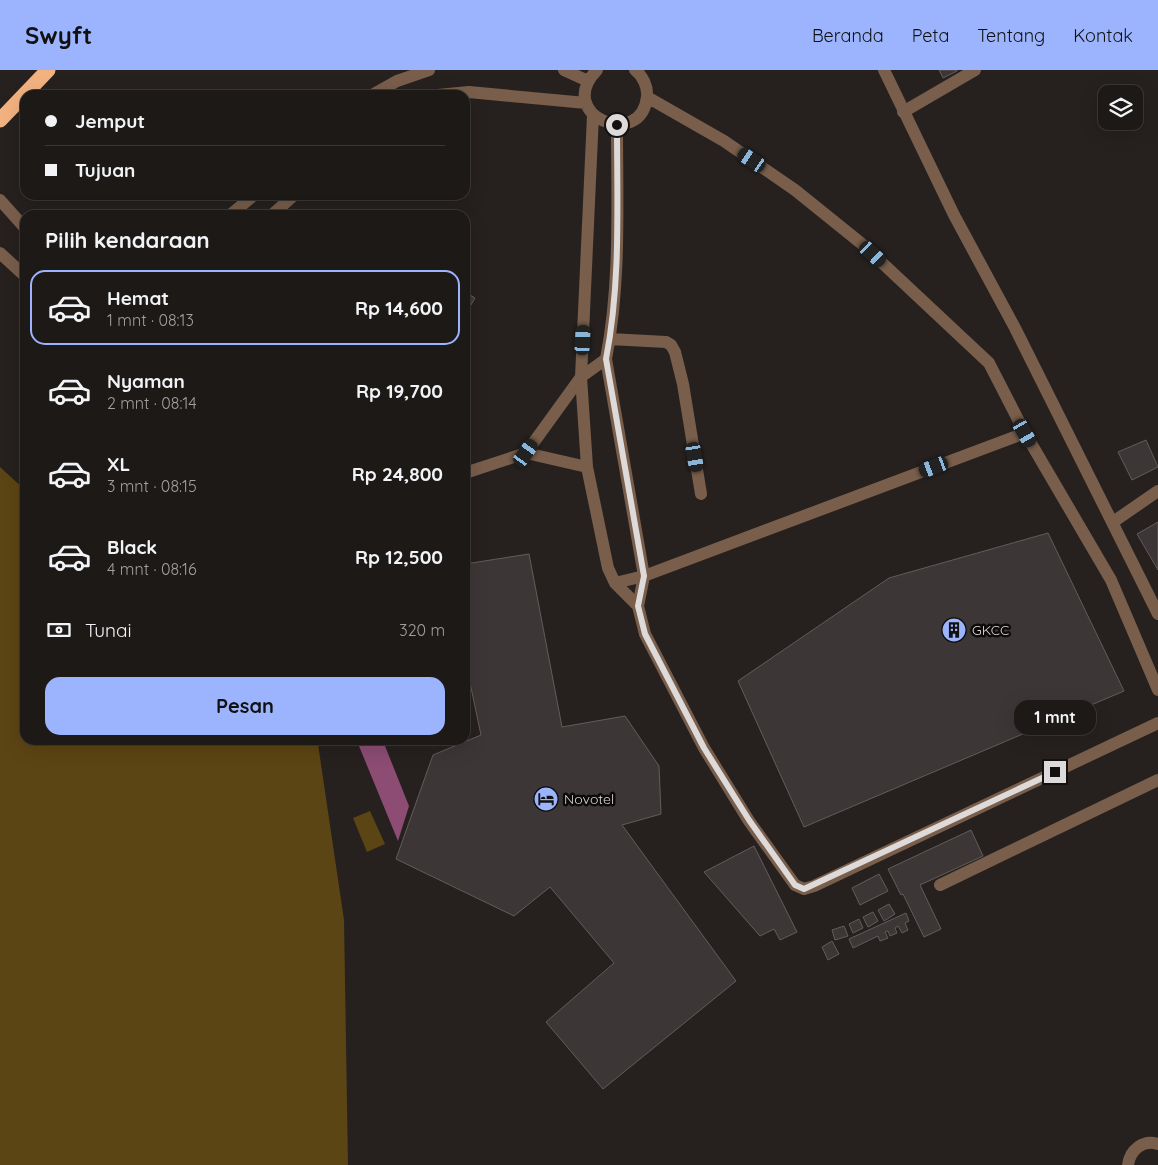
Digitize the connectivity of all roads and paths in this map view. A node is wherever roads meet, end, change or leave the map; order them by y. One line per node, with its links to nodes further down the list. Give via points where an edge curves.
1 (48, 70): 9 (highway)
2 (429, 70): 10 (street)
3 (564, 70): 8 (street)
4 (596, 70): 8 (street)
5 (884, 70): 15 (street)
6 (975, 70): 15 (street)
7 (639, 71): 12 (street, via 646,85)
8 (588, 81): 14 (street, via 584,92)
9 (29, 90)
10 (381, 90)
11 (470, 92): 14 (street)
12 (647, 97): 18 (street, via 638,117); 30 (street, via 755,162 862,244 989,362)
13 (20, 99): 17 (highway)
14 (586, 104): 16 (street)
15 (903, 112): 36 (street)
16 (593, 115): 18 (street, via 604,123); 29 (street)
17 (0, 120)
18 (617, 125): 27 (street, via 617,258 614,323)
19 (0, 200): 24 (street)
20 (248, 200): 22 (street)
21 (288, 200): 23 (street)
22 (236, 210)
23 (278, 210)
24 (20, 222)
25 (0, 253): 26 (street)
26 (20, 271)
27 (610, 340): 28 (street); 35 (street, via 666,342 674,348)
28 (606, 359): 29 (street); 37 (street)
29 (581, 377): 31 (street); 32 (street)
30 (1025, 433): 37 (street); 41 (street, via 1111,580)
31 (526, 453): 32 (street); 33 (street)
32 (587, 467): 38 (street, via 608,568)
33 (470, 471)
34 (1158, 491): 36 (street)
35 (701, 494)
36 (1113, 522): 40 (street)
37 (644, 576): 38 (street); 39 (street)
38 (615, 583): 39 (street)
39 (638, 606): 42 (street, via 645,634 704,748 789,877 804,889)
40 (1158, 614)
41 (1158, 690)
42 (1158, 723)
43 (1158, 780): 44 (street)
44 (940, 885)
45 (1158, 1144): 46 (street, via 1145,1143 1138,1147)
46 (1128, 1165)

